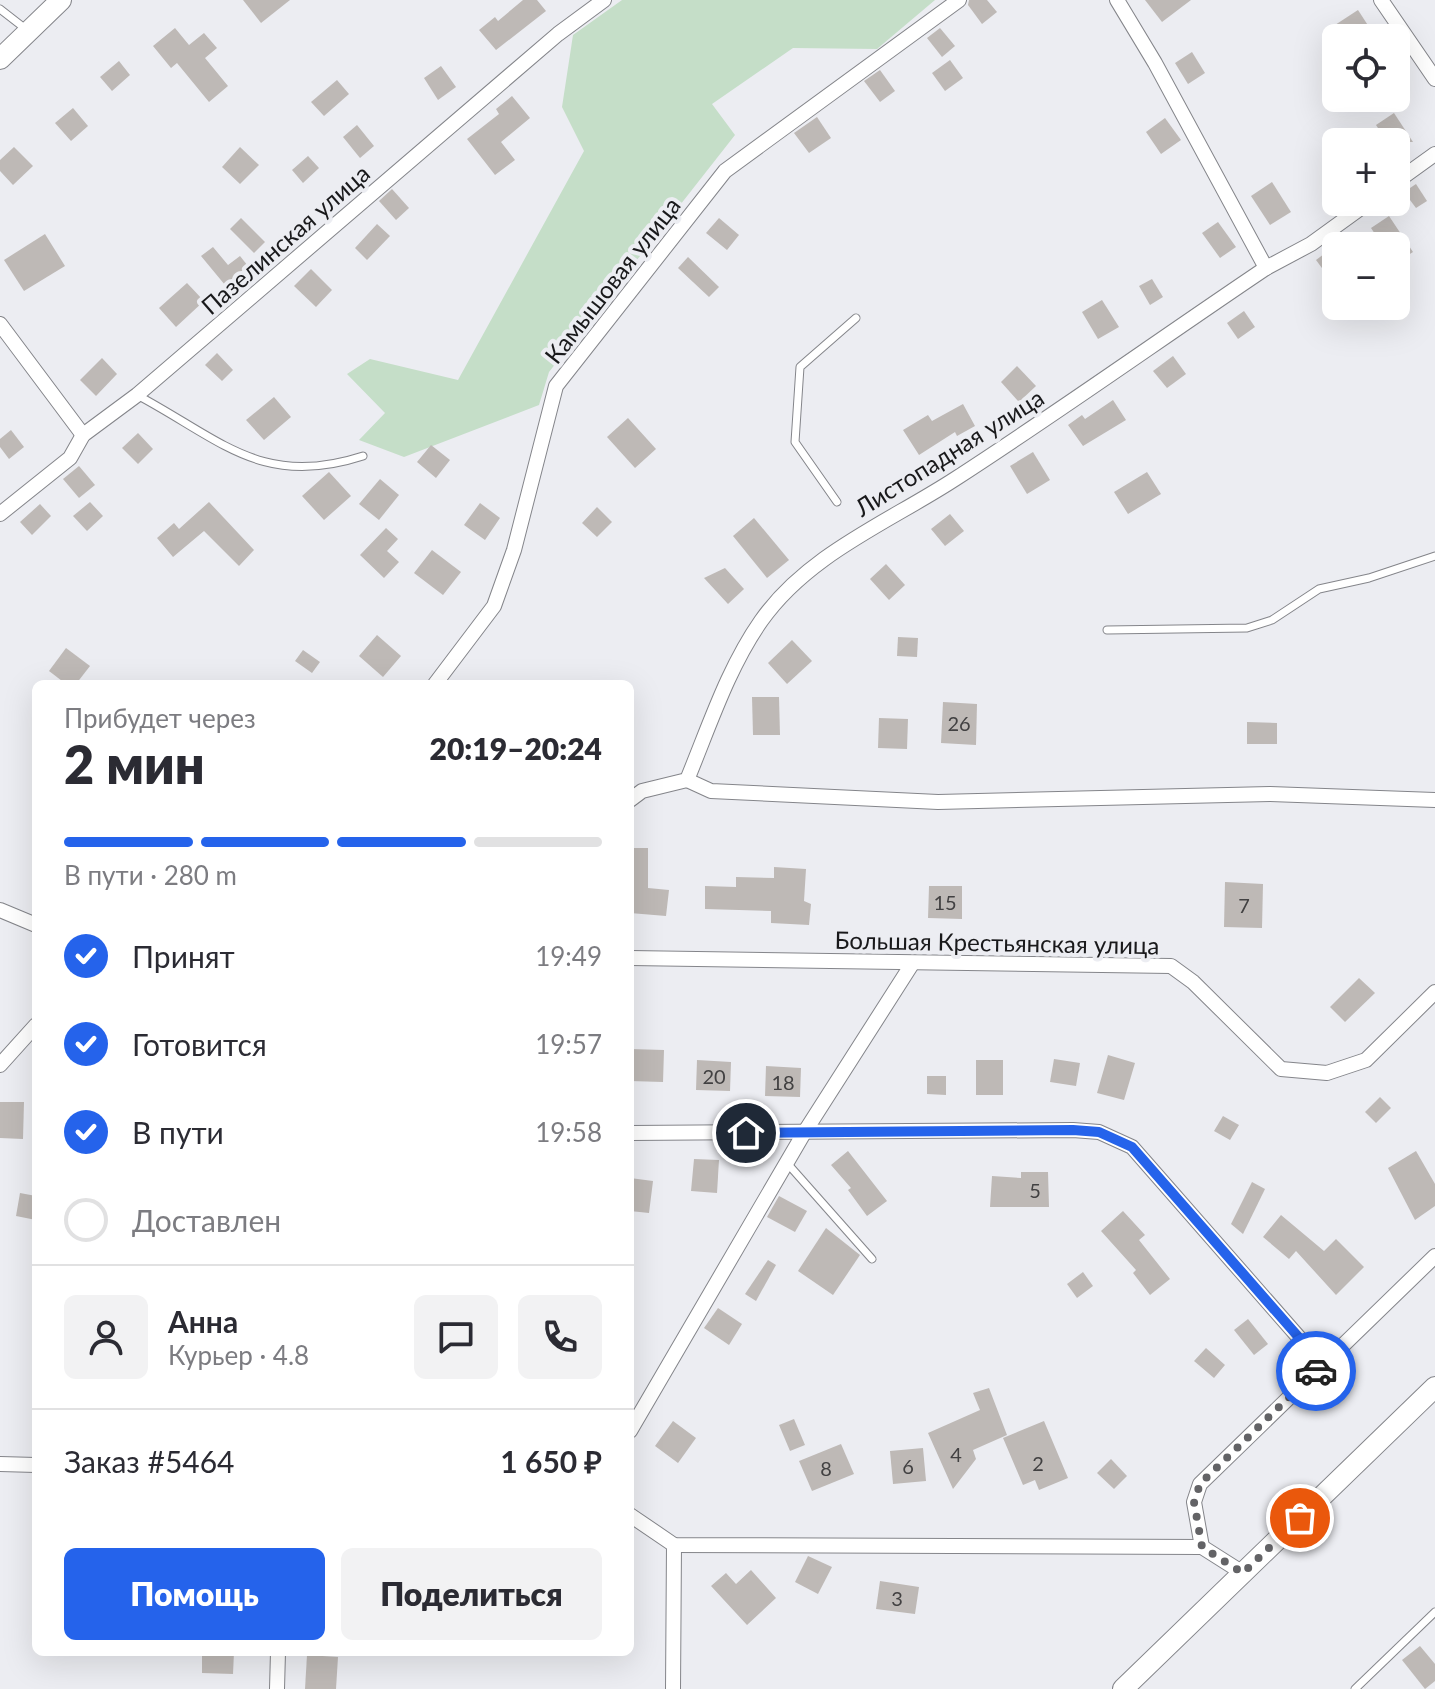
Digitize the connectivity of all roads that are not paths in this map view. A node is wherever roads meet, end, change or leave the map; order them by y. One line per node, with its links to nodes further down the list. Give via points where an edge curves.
1 (61, 0): 7 (main road)
2 (604, 0): 16 (street, Пазелинская улица)
3 (959, 0): 23 (street, Камышовая улица, via 725,171 556,386 514,550 494,606)
4 (1117, 0): 13 (street)
5 (1381, 0): 9 (street)
6 (0, 9): 7 (lane)
7 (29, 31): 8 (main road)
8 (0, 59)
9 (1435, 79)
10 (1435, 154): 11 (street)
11 (1410, 172)
12 (1350, 216): 13 (street, Листопадная улица)
13 (1266, 268): 24 (street, Листопадная улица, via 953,481 868,529 779,599 760,622 730,678)
14 (856, 318): 19 (lane, via 800,367 795,442)
15 (0, 324): 17 (street)
16 (137, 395): 17 (street, Пазелинская улица); 18 (lane, via 247,460 297,468 334,466)
17 (83, 435): 20 (street, Пазелинская улица, via 70,458)
18 (363, 456)
19 (837, 502)
20 (0, 514)
21 (1435, 556): 22 (lane, via 1319,589 1272,620 1247,628)
22 (1107, 630)
23 (438, 680)
24 (687, 780): 25 (street); 26 (street, via 711,791 938,802 1270,794)
25 (634, 797)
26 (1435, 800)
27 (0, 910): 28 (street)
28 (32, 923)
29 (634, 958): 30 (street, Большая Крестьянская улица)
30 (912, 964): 31 (street, Большая Крестьянская улица, via 1171,966 1281,1069 1327,1073 1366,1060); 35 (street)
31 (1435, 992)
32 (32, 1029): 33 (street)
33 (0, 1065)
34 (634, 1133): 35 (street)
35 (804, 1133): 36 (street); 39 (street, via 1073,1130 1115,1138 1132,1147)
36 (787, 1163): 38 (lane); 41 (street)
37 (1435, 1256): 39 (street)
38 (872, 1259)
39 (1323, 1365): 46 (street, via 1200,1484 1194,1502)
40 (1435, 1387): 47 (main road)
41 (634, 1424)
42 (0, 1464): 43 (street)
43 (32, 1465)
44 (634, 1518): 45 (street)
45 (674, 1545): 46 (street); 52 (street)
46 (1202, 1547): 47 (street)
47 (1243, 1573): 50 (main road)
48 (1435, 1612): 53 (lane)
49 (278, 1656): 51 (street)
50 (1126, 1688)
51 (277, 1689)
52 (673, 1689)
53 (1355, 1689)

